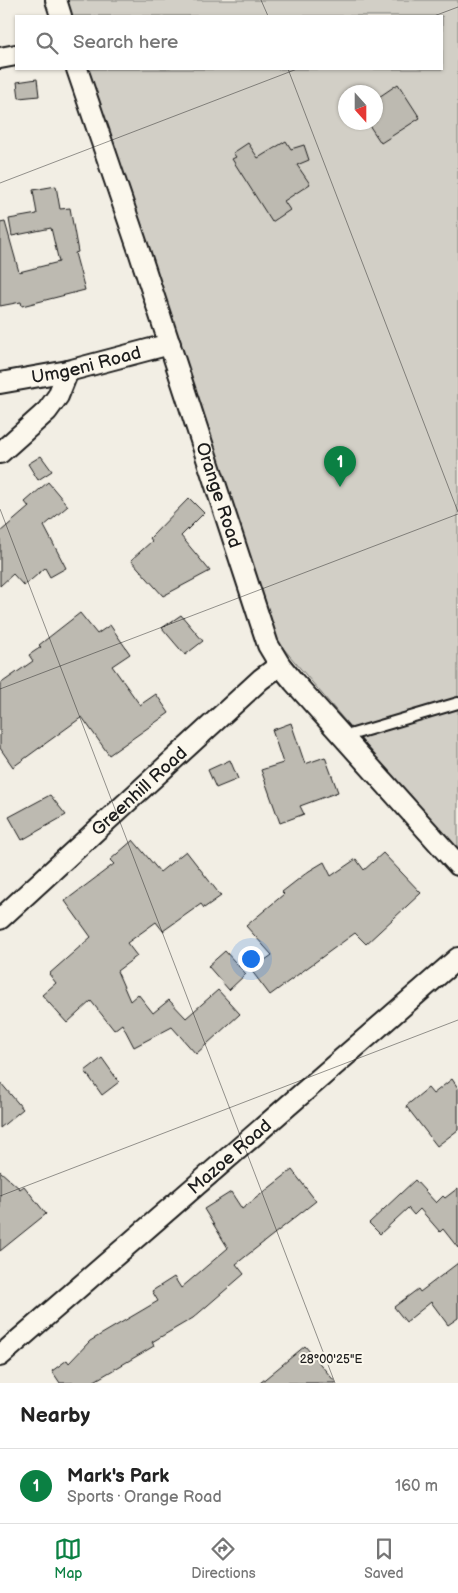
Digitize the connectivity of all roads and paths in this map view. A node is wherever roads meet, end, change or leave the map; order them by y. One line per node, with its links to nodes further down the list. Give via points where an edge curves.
1 (56, 0): 2 (street)
2 (60, 15)
3 (15, 55): 4 (street)
4 (0, 58)
5 (77, 70): 6 (street, Orange Road)
6 (170, 344): 7 (street, Umgeni Road); 10 (street, Orange Road, via 268,644)
7 (68, 371): 8 (street, Umgeni Road); 9 (street, via 58,396 47,410)
8 (0, 383)
9 (0, 453)
10 (280, 665): 12 (street, Orange Road); 14 (street, Greenhill Road)
11 (458, 703): 12 (lane)
12 (343, 737): 13 (street, Orange Road)
13 (458, 865)
14 (0, 920)
15 (458, 958): 16 (street, Mazoe Road)
16 (0, 1356)

